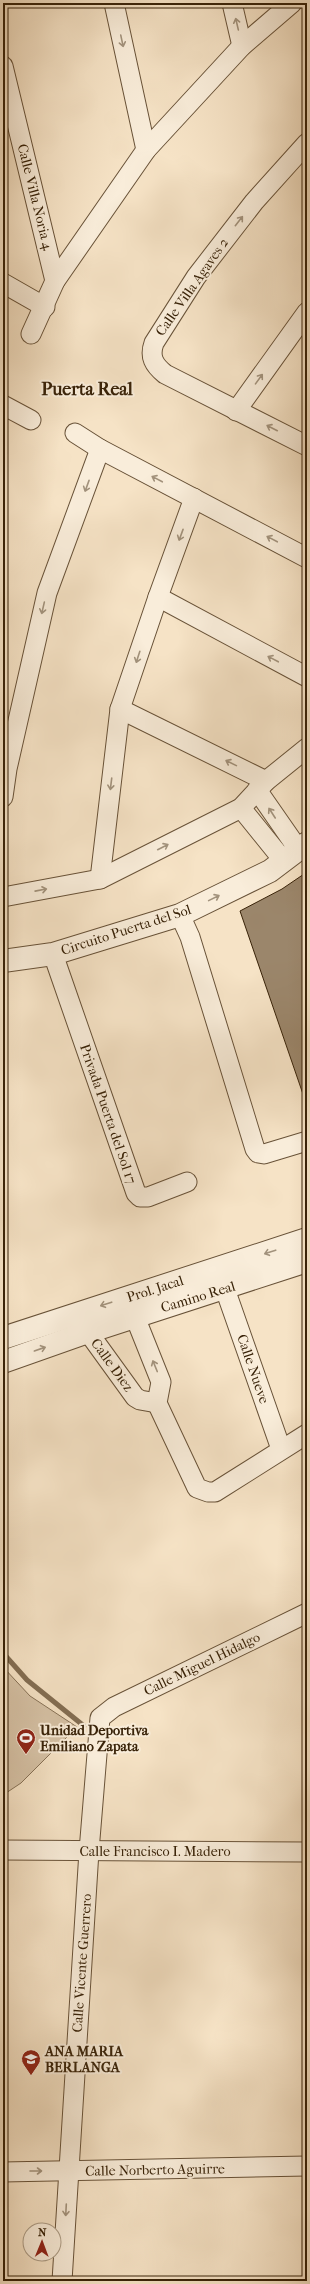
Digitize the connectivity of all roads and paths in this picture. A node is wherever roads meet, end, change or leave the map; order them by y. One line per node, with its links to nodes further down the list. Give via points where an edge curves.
1 (114, 3): 7 (street, one-way to 7)
2 (232, 3): 4 (street, one-way to 2)
3 (292, 3): 4 (street, Calle Villa Noria 4)
4 (242, 46): 7 (street, Calle Villa Noria 4)
5 (3, 66): 8 (street, Calle Villa Noria 4)
6 (307, 143): 14 (street, Calle Villa Agaves 2, one-way to 6, via 164,374 152,359 151,351 196,277 254,202)
7 (146, 150): 8 (street, Calle Villa Noria 4)
8 (55, 282): 10 (street, Calle Villa Noria 4)
9 (3, 283): 10 (street)
10 (45, 307): 12 (street, Calle Villa Noria 4)
11 (304, 322): 14 (street, one-way to 11)
12 (31, 334)
13 (3, 405): 15 (street)
14 (236, 411): 17 (street, Calle Villa Agaves 2, one-way to 14)
15 (31, 420)
16 (74, 433): 18 (street)
17 (307, 446)
18 (100, 449): 19 (street, one-way to 18); 26 (street, one-way to 26, via 47,593)
19 (194, 498): 20 (street, one-way to 19); 21 (street, one-way to 21)
20 (307, 558)
21 (158, 597): 22 (street, one-way to 21); 23 (street, one-way to 23)
22 (307, 677)
23 (120, 709): 25 (street, one-way to 23); 29 (street, one-way to 29)
24 (307, 748): 25 (street)
25 (262, 785): 27 (street); 28 (street, one-way to 25)
26 (3, 797)
27 (241, 808): 28 (street); 29 (street, one-way to 27)
28 (290, 847): 31 (street, Circuito Puerta del Sol, one-way to 28, via 270,871)
29 (100, 879): 30 (street, one-way to 29)
30 (3, 898)
31 (180, 915): 32 (street, Circuito Puerta del Sol); 35 (street, via 190,938 255,1149 258,1153 264,1154)
32 (53, 954): 33 (street, Circuito Puerta del Sol); 34 (street, Circuito Puerta del Sol)
33 (3, 961)
34 (63, 982): 36 (street, Privada Puerta del Sol 17, via 136,1193 140,1197 148,1197)
35 (307, 1141)
36 (187, 1182)
37 (307, 1239): 41 (street, Prol. Jacal, one-way to 41)
38 (307, 1261): 39 (street, Camino Real)
39 (225, 1289): 40 (street, Camino Real); 46 (street, Calle Nueve)
40 (136, 1317): 41 (street, Camino Real); 44 (street, one-way to 40, via 161,1382)
41 (84, 1322): 42 (street, Prol. Jacal); 43 (street, Prol. Jacal, one-way to 41); 44 (street, Calle Diez, via 135,1397)
42 (3, 1338)
43 (3, 1362)
44 (157, 1403): 46 (street, via 193,1485 201,1490 215,1492)
45 (307, 1434): 46 (street)
46 (281, 1449)
47 (307, 1613): 48 (street, Calle Miguel Hidalgo, via 114,1707)
48 (100, 1718): 50 (street, Calle Vicente Guerrero)
49 (3, 1850): 50 (street, Calle Francisco I. Madero)
50 (89, 1850): 51 (street, Calle Francisco I. Madero); 53 (street, Calle Vicente Guerrero)
51 (307, 1852)
52 (307, 2166): 53 (street, Calle Norberto Aguirre)
53 (68, 2171): 54 (street, Calle Norberto Aguirre, one-way to 53); 55 (street, Calle Vicente Guerrero, one-way to 55)
54 (3, 2172)
55 (62, 2281)

